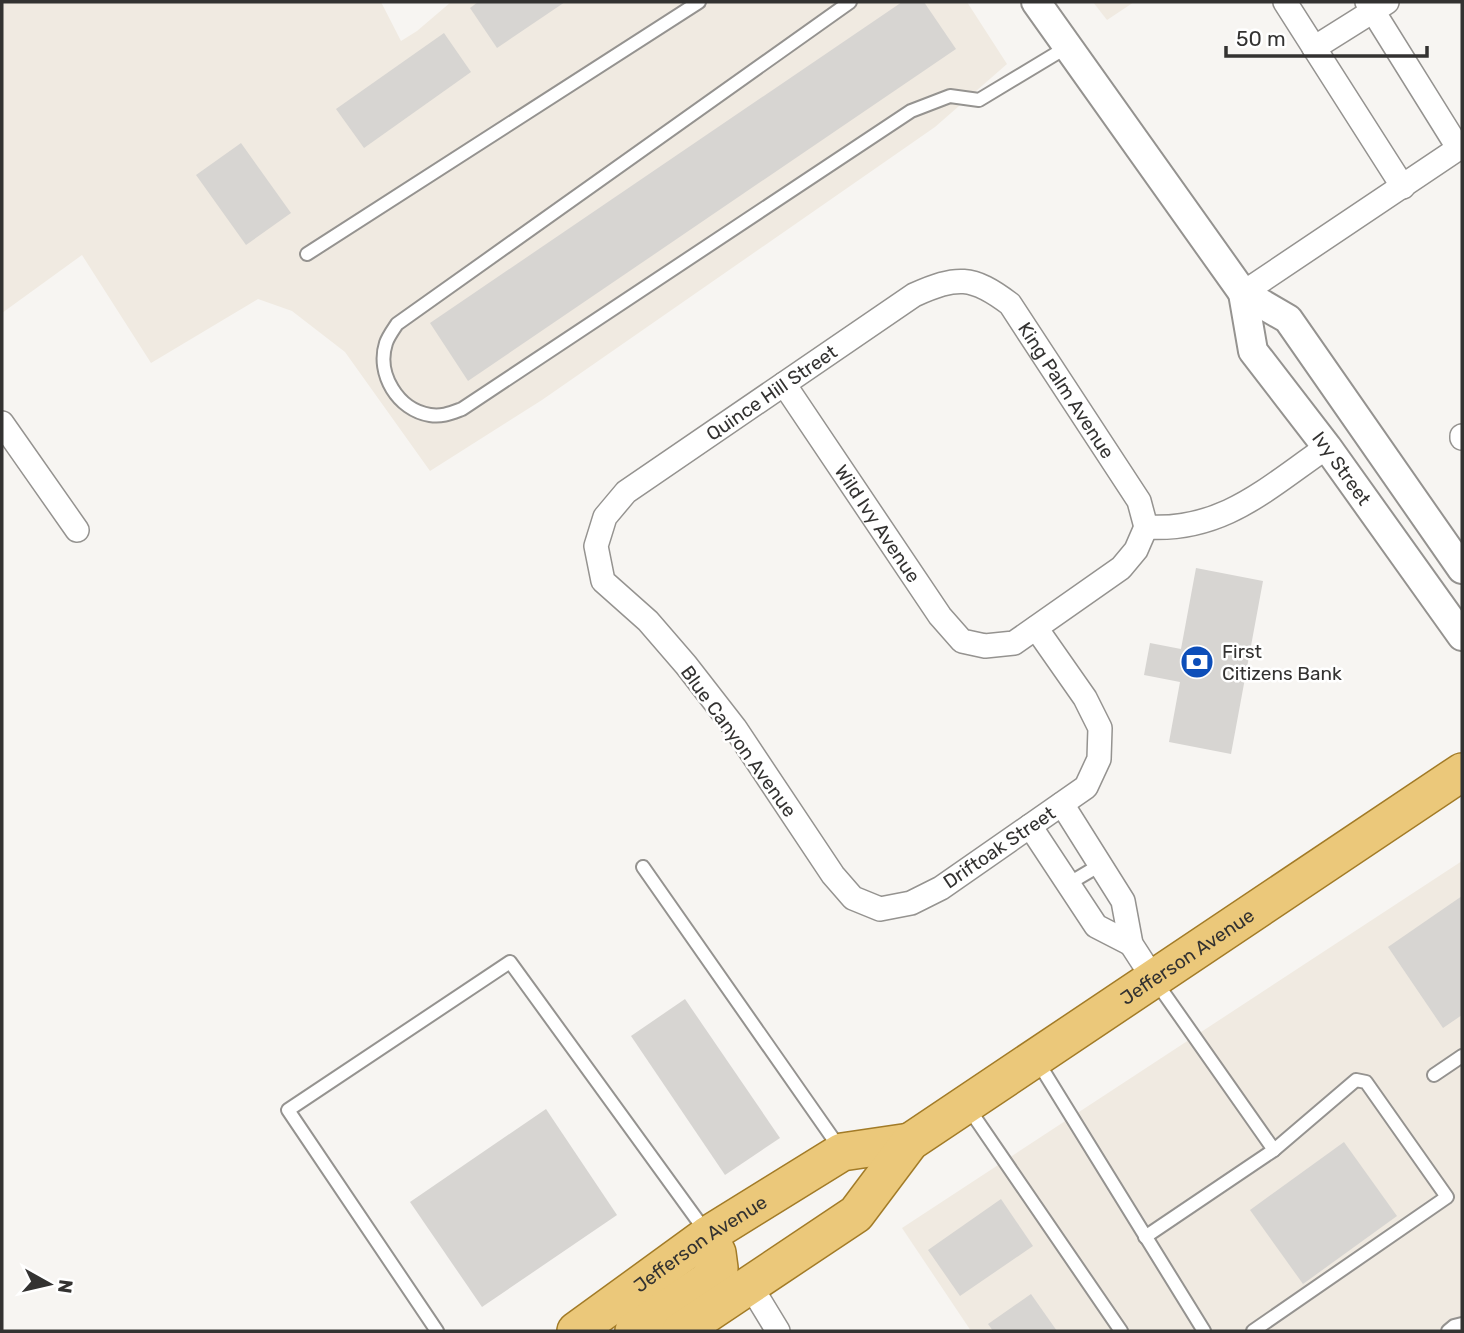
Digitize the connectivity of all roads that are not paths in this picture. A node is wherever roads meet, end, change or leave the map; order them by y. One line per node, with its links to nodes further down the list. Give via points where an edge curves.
1 (699, 2): 10 (lane)
2 (850, 2): 6 (lane, via 397,324 385,344 385,368 400,400 412,410 430,415 462,409 911,111 950,96 979,100)
3 (1036, 2): 6 (street, Ivy Street)
4 (1285, 2): 7 (street)
5 (1376, 5): 7 (street); 8 (street)
6 (1068, 47): 12 (street, Ivy Street)
7 (1314, 48): 9 (street)
8 (1460, 147): 9 (street)
9 (1403, 187): 12 (street)
10 (307, 254)
11 (959, 282): 13 (street, Quince Hill Street, via 943,283 915,295); 16 (street, King Palm Avenue, via 990,289 1010,304 1139,501)
12 (1243, 293): 15 (street, Ivy Street, via 1253,351); 19 (street, Ivy Street, via 1288,319)
13 (784, 384): 17 (street, Quince Hill Street, via 626,492); 20 (street, Wild Ivy Avenue, via 940,616 962,641 985,646 1014,643)
14 (2, 423): 18 (street)
15 (1327, 447): 16 (street, via 1216,519); 21 (street, Ivy Street)
16 (1146, 527): 20 (street, via 1121,568)
17 (602, 528): 28 (street, Blue Canyon Avenue, via 596,546 603,580 648,621 686,665 735,728 833,875 853,898)
18 (77, 530)
19 (1462, 569)
20 (1036, 628): 23 (street, Driftoak Street, via 1085,698 1100,728 1099,759 1086,788)
21 (1462, 636)
22 (1462, 772): 30 (main road, Jefferson Avenue)
23 (1062, 804): 24 (street, Driftoak Street); 25 (street)
24 (1030, 826): 27 (street); 28 (street, Driftoak Street, via 941,888 911,903)
25 (1100, 865): 27 (lane); 29 (street, via 1124,901)
26 (643, 867): 37 (lane)
27 (1068, 884): 29 (street, via 1096,926)
28 (880, 909)
29 (1131, 944): 30 (street)
30 (1153, 978): 32 (main road, Jefferson Avenue); 36 (lane)
31 (1462, 1056): 33 (lane)
32 (1036, 1059): 34 (main road, Jefferson Avenue); 39 (lane)
33 (1434, 1075)
34 (967, 1106): 35 (main road, Jefferson Avenue); 47 (lane)
35 (910, 1142): 37 (main road, Jefferson Avenue); 40 (main road, Jefferson Avenue, via 856,1214)
36 (1274, 1150): 39 (lane); 49 (lane, via 1356,1080 1366,1082 1447,1197)
37 (842, 1152): 38 (main road, Jefferson Avenue)
38 (708, 1235): 43 (lane, via 510,962 288,1110); 44 (main road, Jefferson Avenue); 45 (main road, via 719,1268 706,1282)
39 (1145, 1237): 48 (lane)
40 (750, 1285): 42 (main road, Jefferson Avenue); 46 (street)
41 (1462, 1324): 50 (lane)
42 (699, 1326)
43 (437, 1331)
44 (576, 1331)
45 (634, 1331)
46 (778, 1331)
47 (1121, 1331)
48 (1204, 1331)
49 (1253, 1331)
50 (1448, 1331)

